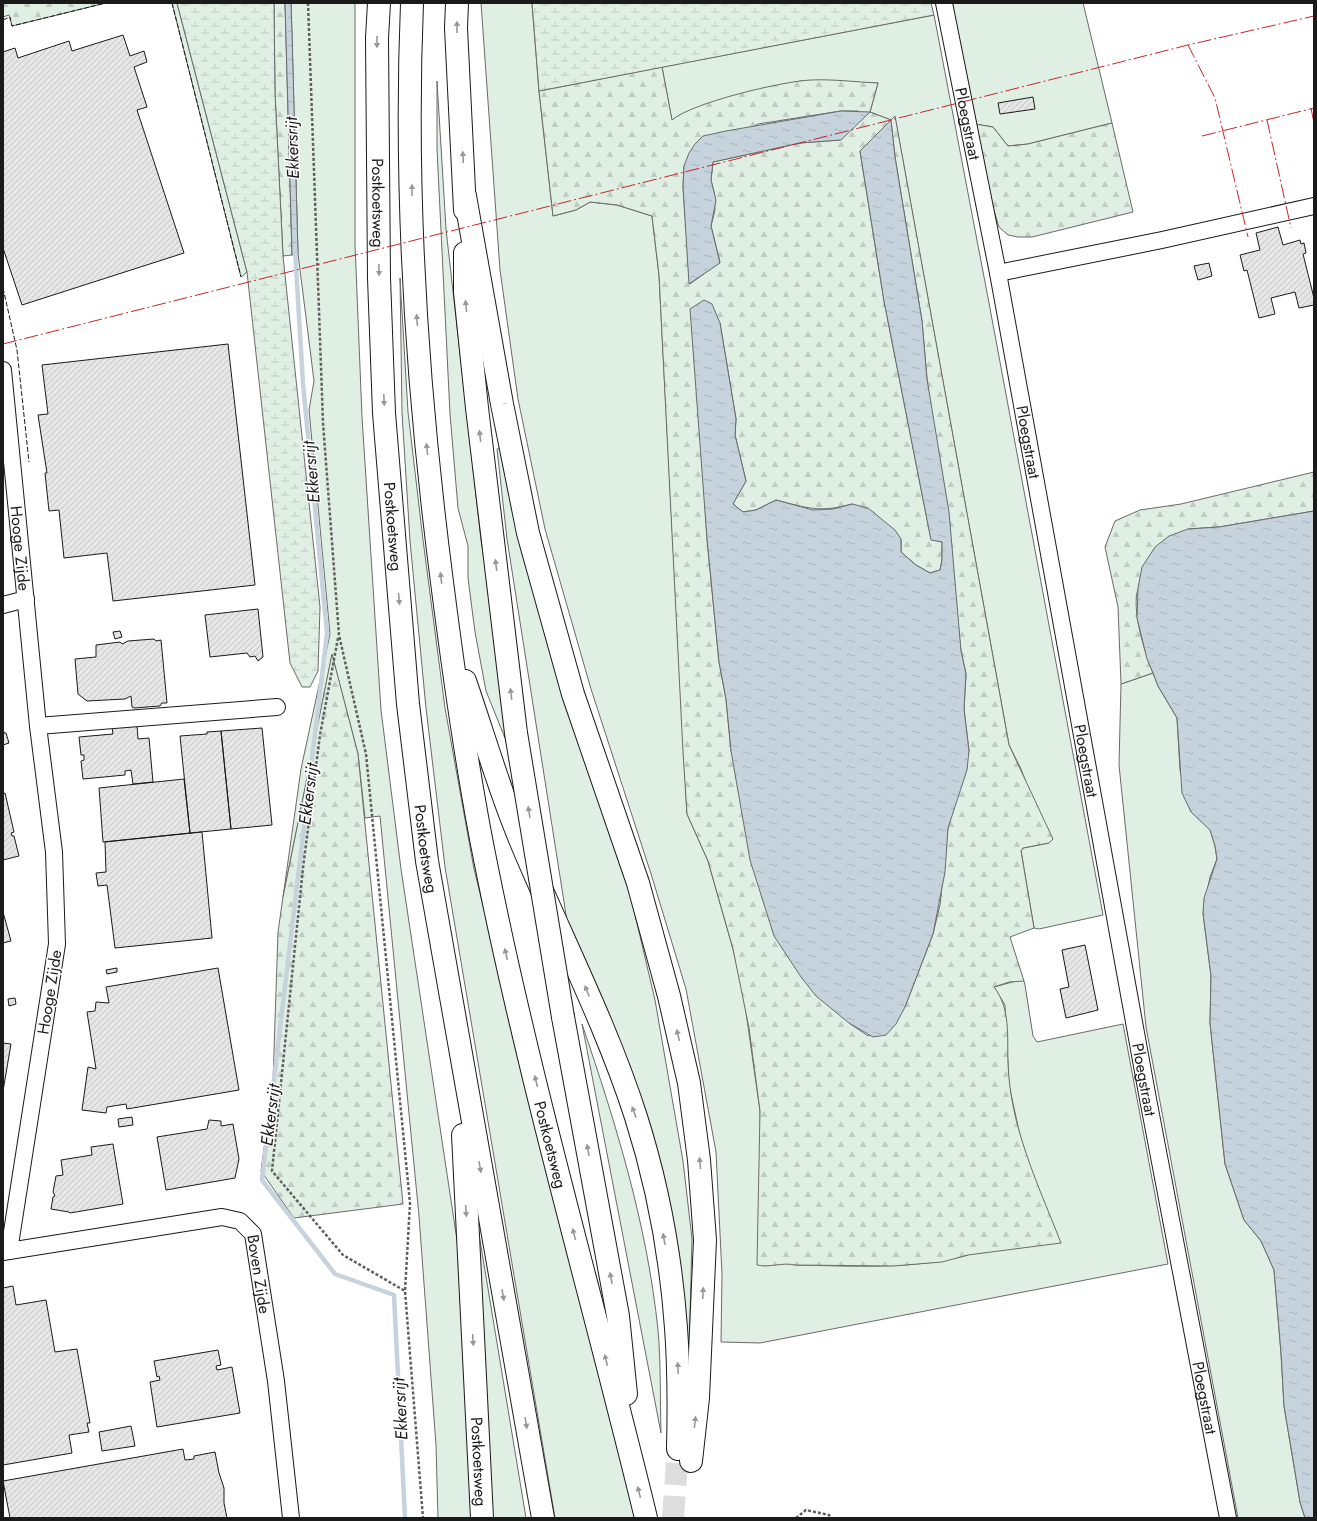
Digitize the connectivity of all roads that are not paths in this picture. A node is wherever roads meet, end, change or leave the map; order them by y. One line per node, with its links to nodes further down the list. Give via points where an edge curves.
1 (379, 3): 14 (highway, Postkoetsweg, one-way to 14, via 379,278 384,413 393,537 408,704 427,861)
2 (412, 3): 11 (highway, Postkoetsweg, one-way to 2, via 424,423 414,276 411,151)
3 (457, 3): 5 (highway, Postkoetsweg, one-way to 3, via 456,28)
4 (944, 3): 7 (street, Ploegstraat)
5 (465, 196): 11 (highway, Postkoetsweg, via 528,533 573,694 638,883 669,996 689,1083 700,1160 705,1240 698,1398 684,1455 676,1327 665,1242 636,1118 580,974 526,854); 16 (highway, Postkoetsweg, one-way to 5, bridge, via 618,1316 563,1016 516,733 465,292)
6 (1314, 206): 7 (street)
7 (998, 273): 21 (street, Ploegstraat, via 1148,1099)
8 (3, 370): 9 (street, Hooge Zijde)
9 (26, 599): 10 (street); 13 (street, Hooge Zijde)
10 (3, 605)
11 (448, 631): 16 (highway, Postkoetsweg, one-way to 11, via 521,1024 489,878 458,704)
12 (277, 707): 13 (street)
13 (38, 726): 15 (street, Hooge Zijde, via 54,852 56,944)
14 (458, 1046): 18 (highway, Postkoetsweg, one-way to 18); 19 (highway, Postkoetsweg, one-way to 19)
15 (6, 1252): 17 (street, Boven Zijde, via 222,1217 240,1221 253,1234 276,1381)
16 (633, 1466): 20 (highway, Postkoetsweg, one-way to 16)
17 (291, 1518)
18 (482, 1518)
19 (543, 1518)
20 (646, 1518)
21 (1228, 1518)

